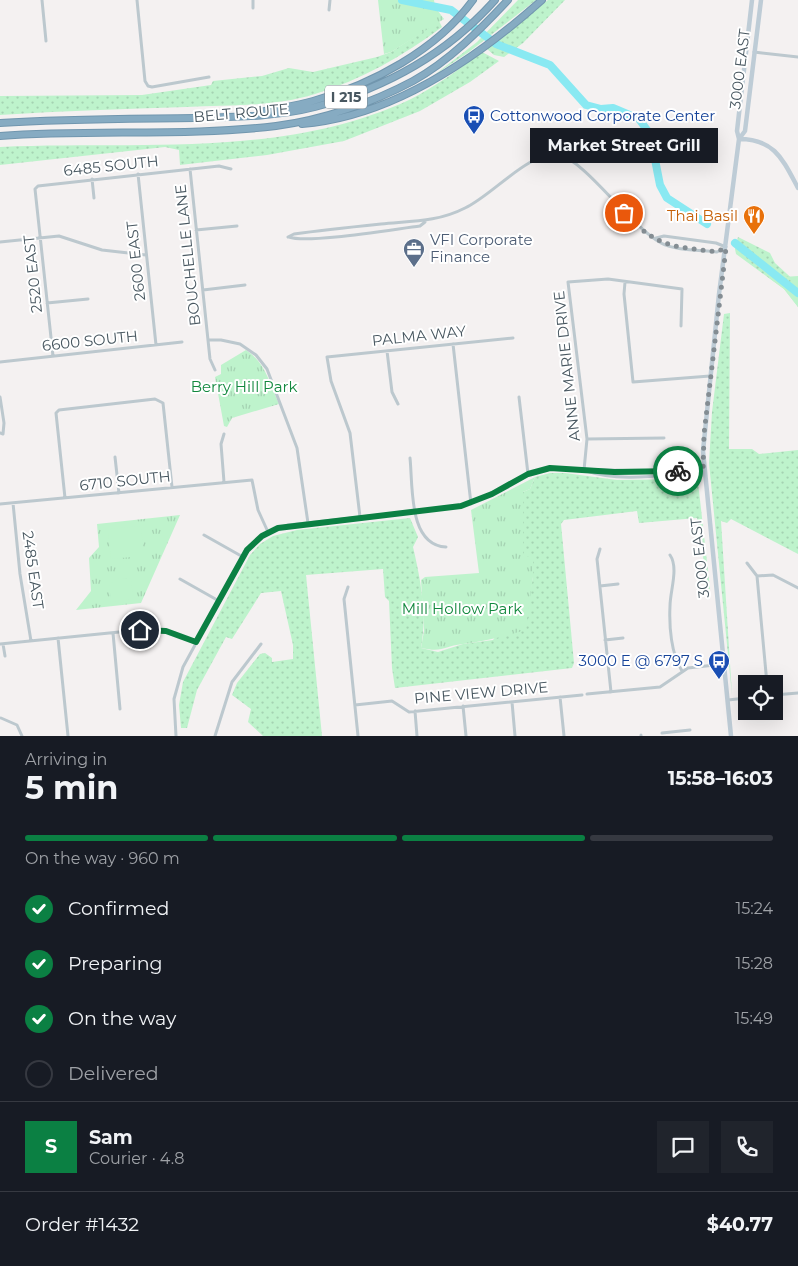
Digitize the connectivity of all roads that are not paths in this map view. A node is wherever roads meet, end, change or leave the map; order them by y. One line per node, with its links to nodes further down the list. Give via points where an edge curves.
1 (42, 0): 13 (street)
2 (136, 0): 16 (street, via 148,86 152,88)
3 (253, 0): 11 (street)
4 (330, 0): 12 (street)
5 (495, 0): 17 (highway, BELT ROUTE / I 215, via 449,45 403,74 314,107)
6 (508, 0): 19 (highway, BELT ROUTE / I 215, via 455,51 414,80 359,105)
7 (542, 0): 19 (highway, via 501,34 420,87 358,112 319,122)
8 (752, 0): 21 (main road, 3000 EAST, via 737,131)
9 (761, 0): 14 (main road, 3000 EAST)
10 (472, 1): 17 (highway, via 442,33 398,64 352,88 311,102)
11 (253, 8)
12 (329, 10)
13 (46, 41)
14 (754, 52): 15 (street); 21 (main road, 3000 EAST, via 745,131)
15 (798, 57)
16 (208, 76)
17 (232, 117): 18 (highway, BELT ROUTE / I 215)
18 (0, 123)
19 (278, 126): 20 (highway, BELT ROUTE / I 215)
20 (0, 136)
21 (739, 139): 26 (main road, via 760,141 776,151); 35 (main road, 3000 EAST)
22 (190, 169): 23 (street, 6485 SOUTH, via 220,166); 24 (street, 6485 SOUTH); 31 (street, BOUCHELLE LANE)
23 (231, 170)
24 (138, 174): 25 (street, 6485 SOUTH); 36 (street, 2600 EAST)
25 (92, 179): 27 (street, 6485 SOUTH, via 43,184); 28 (street)
26 (798, 188)
27 (35, 189): 32 (street, 2520 EAST)
28 (94, 198)
29 (425, 222): 29 (street, via 302,233 288,237 296,240 350,235 420,226); 33 (street, via 451,215 476,203 532,159 559,155 576,163 634,223)
30 (237, 226): 31 (street)
31 (196, 230): 39 (street, BOUCHELLE LANE)
32 (40, 238): 34 (street); 36 (street, via 59,236 102,250); 41 (street, 2520 EAST)
33 (655, 239): 35 (street, via 664,236 716,243); 35 (street, via 662,244 717,252)
34 (0, 242)
35 (726, 248): 52 (main road, 3000 EAST)
36 (146, 255): 47 (street, 2600 EAST)
37 (625, 282): 42 (street, ANNE MARIE DRIVE, via 682,289); 52 (street, via 633,382); 59 (street, ANNE MARIE DRIVE, via 608,279 568,282)
38 (245, 285): 39 (street)
39 (203, 290): 44 (street, BOUCHELLE LANE)
40 (88, 299): 41 (street)
41 (47, 303): 49 (street, 2520 EAST)
42 (681, 326)
43 (513, 338): 46 (street, PALMA WAY)
44 (208, 340): 51 (street, BOUCHELLE LANE); 74 (street, via 240,344 256,355 267,369 298,448)
45 (182, 342): 47 (street, 6600 SOUTH)
46 (453, 344): 48 (street, PALMA WAY); 71 (street)
47 (156, 345): 49 (street, 6600 SOUTH)
48 (387, 351): 55 (street, via 392,392); 73 (street, PALMA WAY, via 327,357 331,381 350,433)
49 (53, 356): 50 (street, 6600 SOUTH)
50 (0, 362)
51 (215, 370)
52 (710, 376): 63 (main road, 3000 EAST)
53 (0, 397): 56 (street, via 4,423)
54 (520, 397): 64 (street)
55 (398, 404)
56 (1, 433)
57 (224, 434): 65 (street, via 220,444)
58 (664, 438): 59 (street)
59 (587, 439): 62 (street, ANNE MARIE DRIVE)
60 (115, 457): 67 (street)
61 (410, 458): 72 (street)
62 (584, 470): 63 (street); 64 (street, via 559,468)
63 (703, 472): 98 (main road, 3000 EAST)
64 (528, 474): 71 (street)
65 (224, 482): 66 (street, 6710 SOUTH); 75 (street, 6710 SOUTH, via 252,480 258,510)
66 (172, 487): 67 (street, 6710 SOUTH); 68 (street, via 164,403 160,400 63,408 56,413)
67 (119, 493): 68 (street, 6710 SOUTH)
68 (65, 498): 69 (street, 6710 SOUTH)
69 (13, 503): 70 (street, 6710 SOUTH); 93 (street, 2485 EAST)
70 (0, 504)
71 (471, 504): 72 (street)
72 (415, 512): 73 (street); 77 (street, via 423,535 434,545)
73 (360, 517): 74 (street)
74 (308, 523): 75 (street)
75 (268, 532): 80 (street, via 251,545)
76 (204, 535): 80 (street)
77 (446, 547)
78 (600, 549): 85 (street, via 597,559)
79 (670, 555): 99 (street, via 674,564 670,606 674,655)
80 (243, 557): 88 (street)
81 (747, 563): 82 (street)
82 (757, 576): 87 (street, via 772,575); 100 (street)
83 (180, 579): 88 (street)
84 (618, 584): 85 (street)
85 (600, 586): 92 (street)
86 (348, 587): 108 (street, via 344,599)
87 (798, 588)
88 (219, 601): 94 (street)
89 (113, 632): 90 (street); 94 (street, via 158,630); 110 (street)
90 (58, 638): 93 (street); 117 (street)
91 (623, 638): 92 (street)
92 (605, 640): 101 (street)
93 (31, 641): 95 (street)
94 (196, 642): 118 (street, via 176,688)
95 (2, 644): 97 (street)
96 (261, 644): 119 (street, via 232,682)
97 (5, 656)
98 (724, 664): 99 (street, PINE VIEW DRIVE); 106 (main road, 3000 EAST)
99 (682, 671): 101 (street, PINE VIEW DRIVE, via 660,687)
100 (766, 675)
101 (610, 692): 104 (street, PINE VIEW DRIVE)
102 (798, 693): 103 (street)
103 (783, 694)
104 (560, 697): 107 (street, PINE VIEW DRIVE); 124 (street)
105 (738, 699): 106 (street)
106 (727, 700): 125 (main road, 3000 EAST)
107 (512, 702): 109 (street, PINE VIEW DRIVE); 123 (street)
108 (354, 705): 111 (street, PINE VIEW DRIVE, via 392,701 406,711); 120 (street)
109 (463, 706): 111 (street, PINE VIEW DRIVE); 122 (street)
110 (120, 709)
111 (415, 711): 121 (street)
112 (1, 718): 116 (street, via 17,725)
113 (690, 730): 115 (street)
114 (662, 733): 115 (street)
115 (675, 734)
116 (22, 736)
117 (68, 736)
118 (176, 736)
119 (215, 736)
120 (358, 736)
121 (417, 736)
122 (466, 736)
123 (515, 736)
124 (564, 736)
125 (731, 736)

